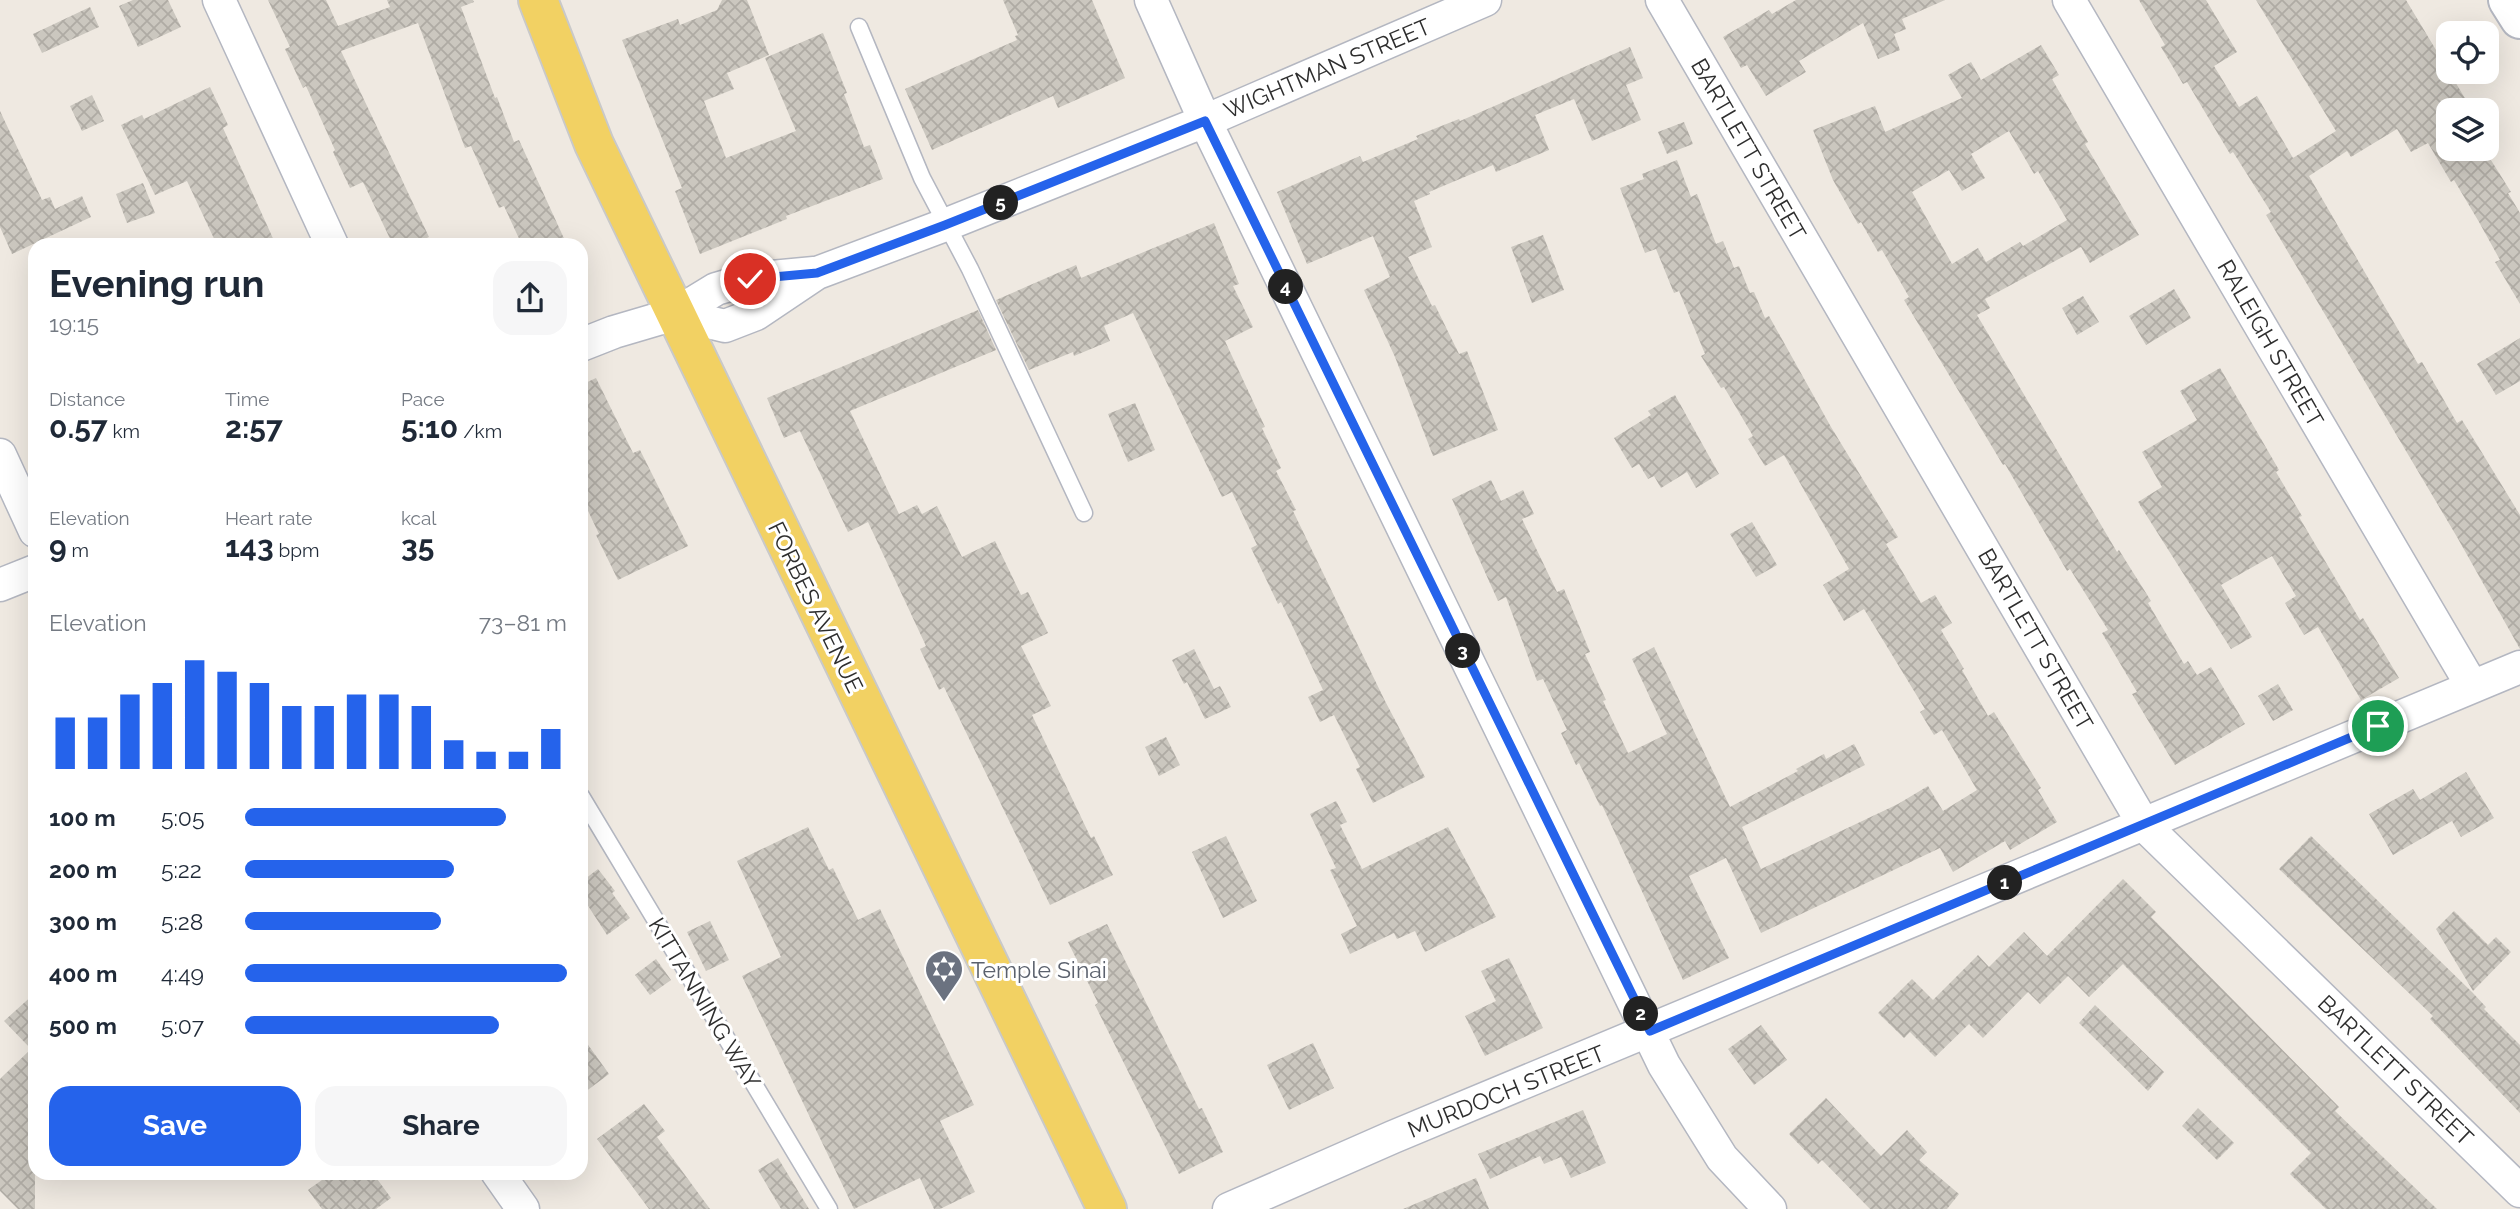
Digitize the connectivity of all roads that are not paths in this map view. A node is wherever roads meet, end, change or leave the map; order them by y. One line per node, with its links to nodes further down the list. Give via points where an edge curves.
1 (219, 0): 12 (street)
2 (538, 0): 13 (main road, FORBES AVENUE, via 594,144)
3 (1150, 0): 10 (street)
4 (1485, 0): 10 (street, WIGHTMAN STREET)
5 (1662, 0): 23 (street, BARTLETT STREET)
6 (2069, 0): 21 (street, RALEIGH STREET)
7 (2508, 0): 8 (main road)
8 (2520, 19)
9 (859, 27): 11 (lane)
10 (1205, 121): 11 (street, WIGHTMAN STREET); 24 (street)
11 (945, 225): 13 (street, WIGHTMAN STREET, via 817,273 750,279 716,289); 16 (lane)
12 (329, 238)
13 (675, 314): 14 (street, WIGHTMAN STREET); 29 (main road, FORBES AVENUE)
14 (588, 342)
15 (0, 455): 17 (street)
16 (1084, 513)
17 (28, 516)
18 (28, 574): 19 (street)
19 (0, 585)
20 (2520, 667): 21 (street, MURDOCH STREET)
21 (2472, 686): 23 (street, MURDOCH STREET)
22 (588, 808): 28 (lane, KITTANNING WAY)
23 (2144, 825): 24 (street, MURDOCH STREET); 26 (street, BARTLETT STREET)
24 (1650, 1031): 30 (street, MURDOCH STREET); 31 (street, via 1664,1065 1722,1158)
25 (502, 1180): 27 (street)
26 (2520, 1191)
27 (523, 1209)
28 (829, 1209)
29 (1107, 1209)
30 (1229, 1209)
31 (1770, 1209)

